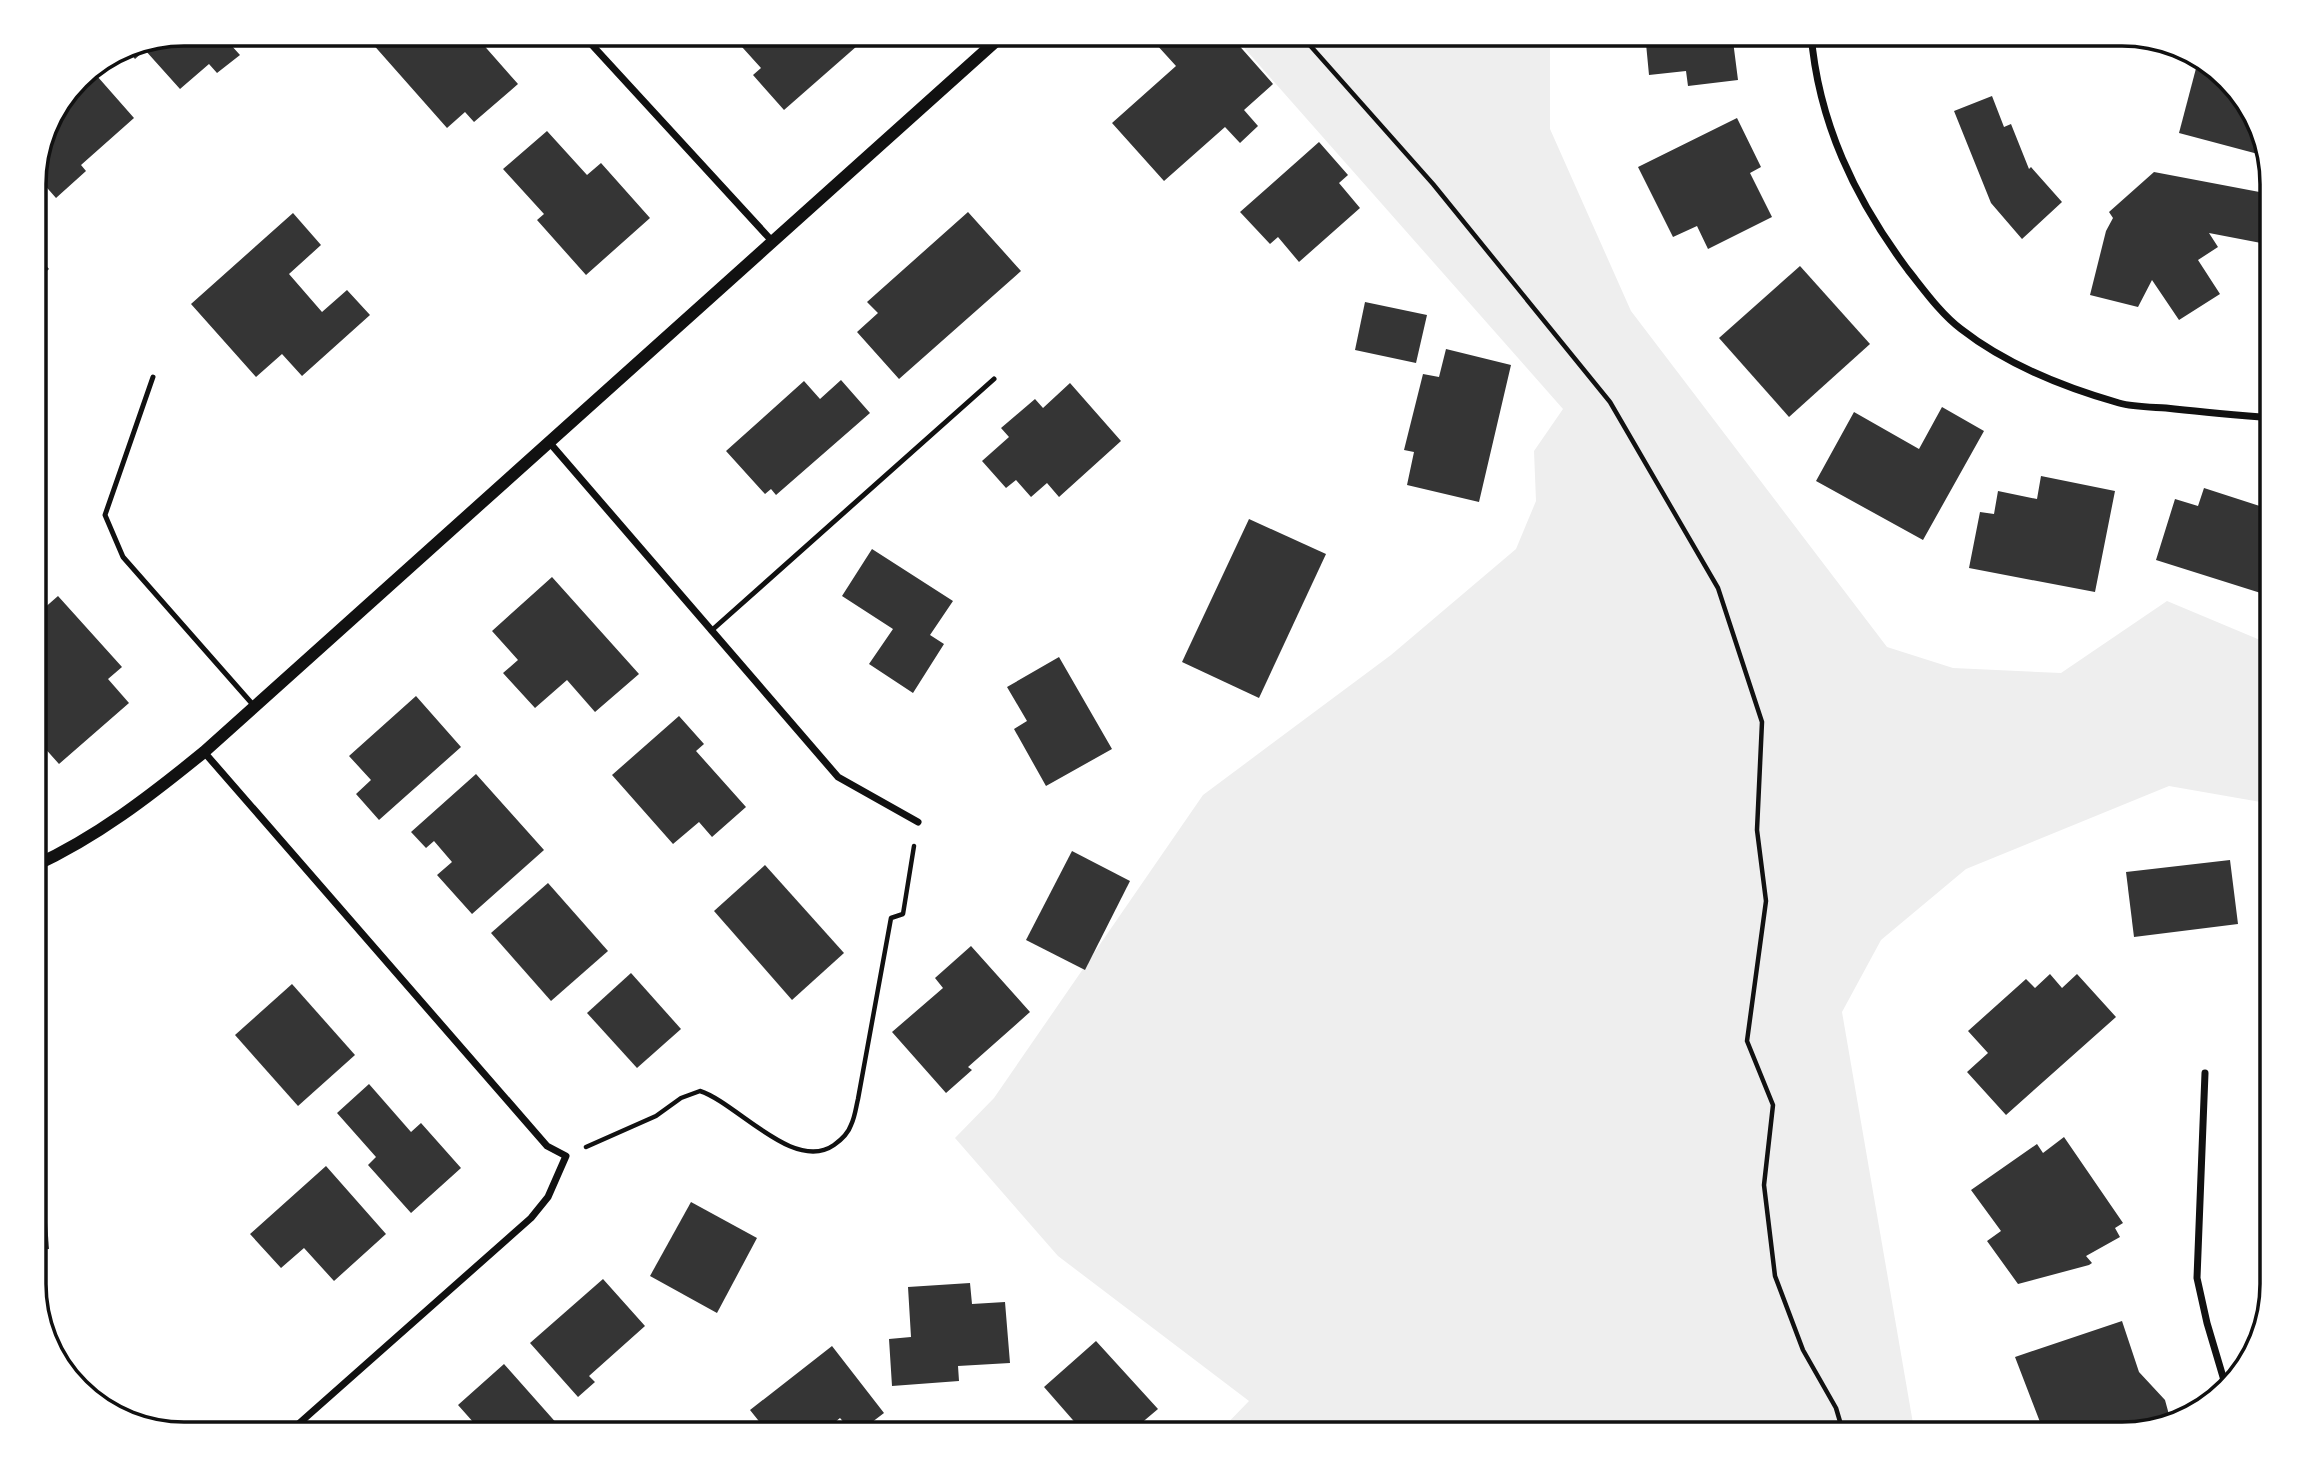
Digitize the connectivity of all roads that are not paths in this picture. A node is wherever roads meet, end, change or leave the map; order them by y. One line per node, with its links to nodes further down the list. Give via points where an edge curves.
1 (593, 46): 4 (street)
2 (991, 46): 4 (street)
3 (1812, 46): 7 (street, via 1832,135 1855,190 1920,285 1959,328 2047,379 2121,404)
4 (772, 241): 8 (street)
5 (153, 377): 10 (lane, via 105,515 123,558)
6 (994, 379): 9 (lane)
7 (2260, 417)
8 (549, 442): 9 (street); 10 (street)
9 (712, 631): 12 (street, via 838,776)
10 (255, 707): 11 (street)
11 (204, 752): 13 (street, via 117,820); 16 (street, via 547,1146 566,1156 548,1197 531,1218)
12 (918, 822)
13 (46, 860)
14 (2206, 1073): 15 (street, via 2197,1278)
15 (2223, 1378)
16 (301, 1422)

